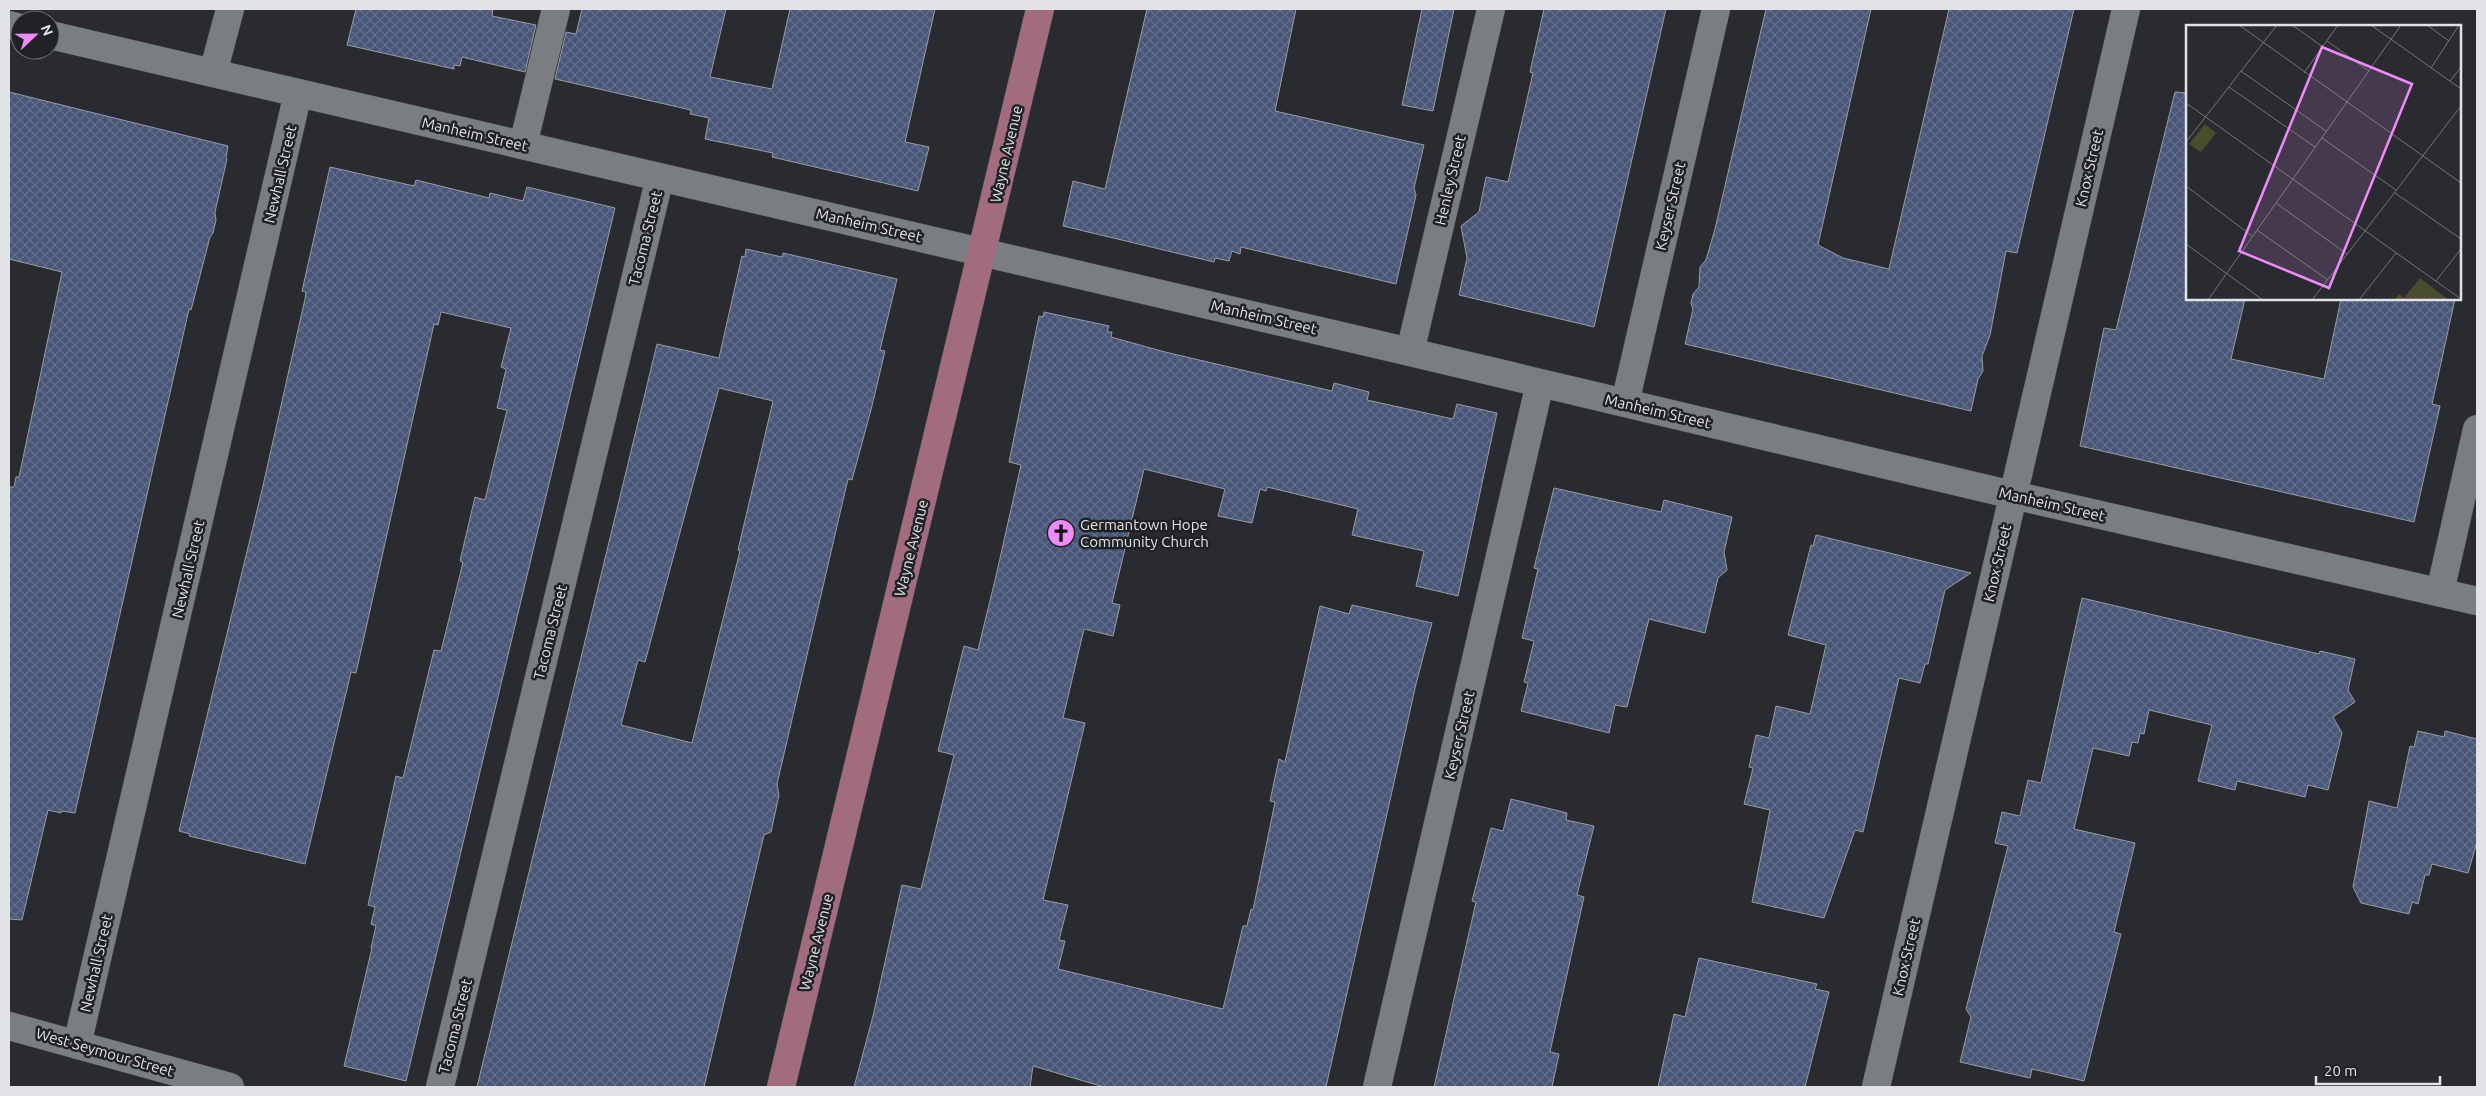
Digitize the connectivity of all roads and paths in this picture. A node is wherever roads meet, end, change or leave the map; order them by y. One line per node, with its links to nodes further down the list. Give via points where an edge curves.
1 (230, 9): 8 (street)
2 (556, 9): 10 (street)
3 (1040, 9): 12 (main road, Wayne Avenue)
4 (1491, 9): 13 (street, Henley Street)
5 (1716, 9): 15 (street, Keyser Street)
6 (2126, 9): 17 (street, Knox Street)
7 (60, 37): 8 (street, Manheim Street)
8 (213, 74): 9 (street, Manheim Street)
9 (298, 93): 10 (street, Manheim Street); 21 (street, Newhall Street)
10 (523, 145): 11 (street, Manheim Street)
11 (660, 176): 12 (street, Manheim Street); 23 (street, Tacoma Street)
12 (983, 252): 13 (street, Manheim Street); 24 (main road, Wayne Avenue)
13 (1410, 352): 14 (street, Manheim Street)
14 (1540, 383): 15 (street, Manheim Street); 25 (street, Keyser Street)
15 (1625, 404): 17 (street, Manheim Street)
16 (2477, 429): 18 (street)
17 (2013, 495): 18 (street, Manheim Street); 26 (street, Knox Street)
18 (2440, 592): 19 (street, Manheim Street)
19 (2477, 601)
20 (9, 1026): 21 (street, West Seymour Street)
21 (77, 1045): 22 (street, West Seymour Street)
22 (230, 1087)
23 (440, 1087)
24 (780, 1087)
25 (1377, 1087)
26 (1876, 1087)

